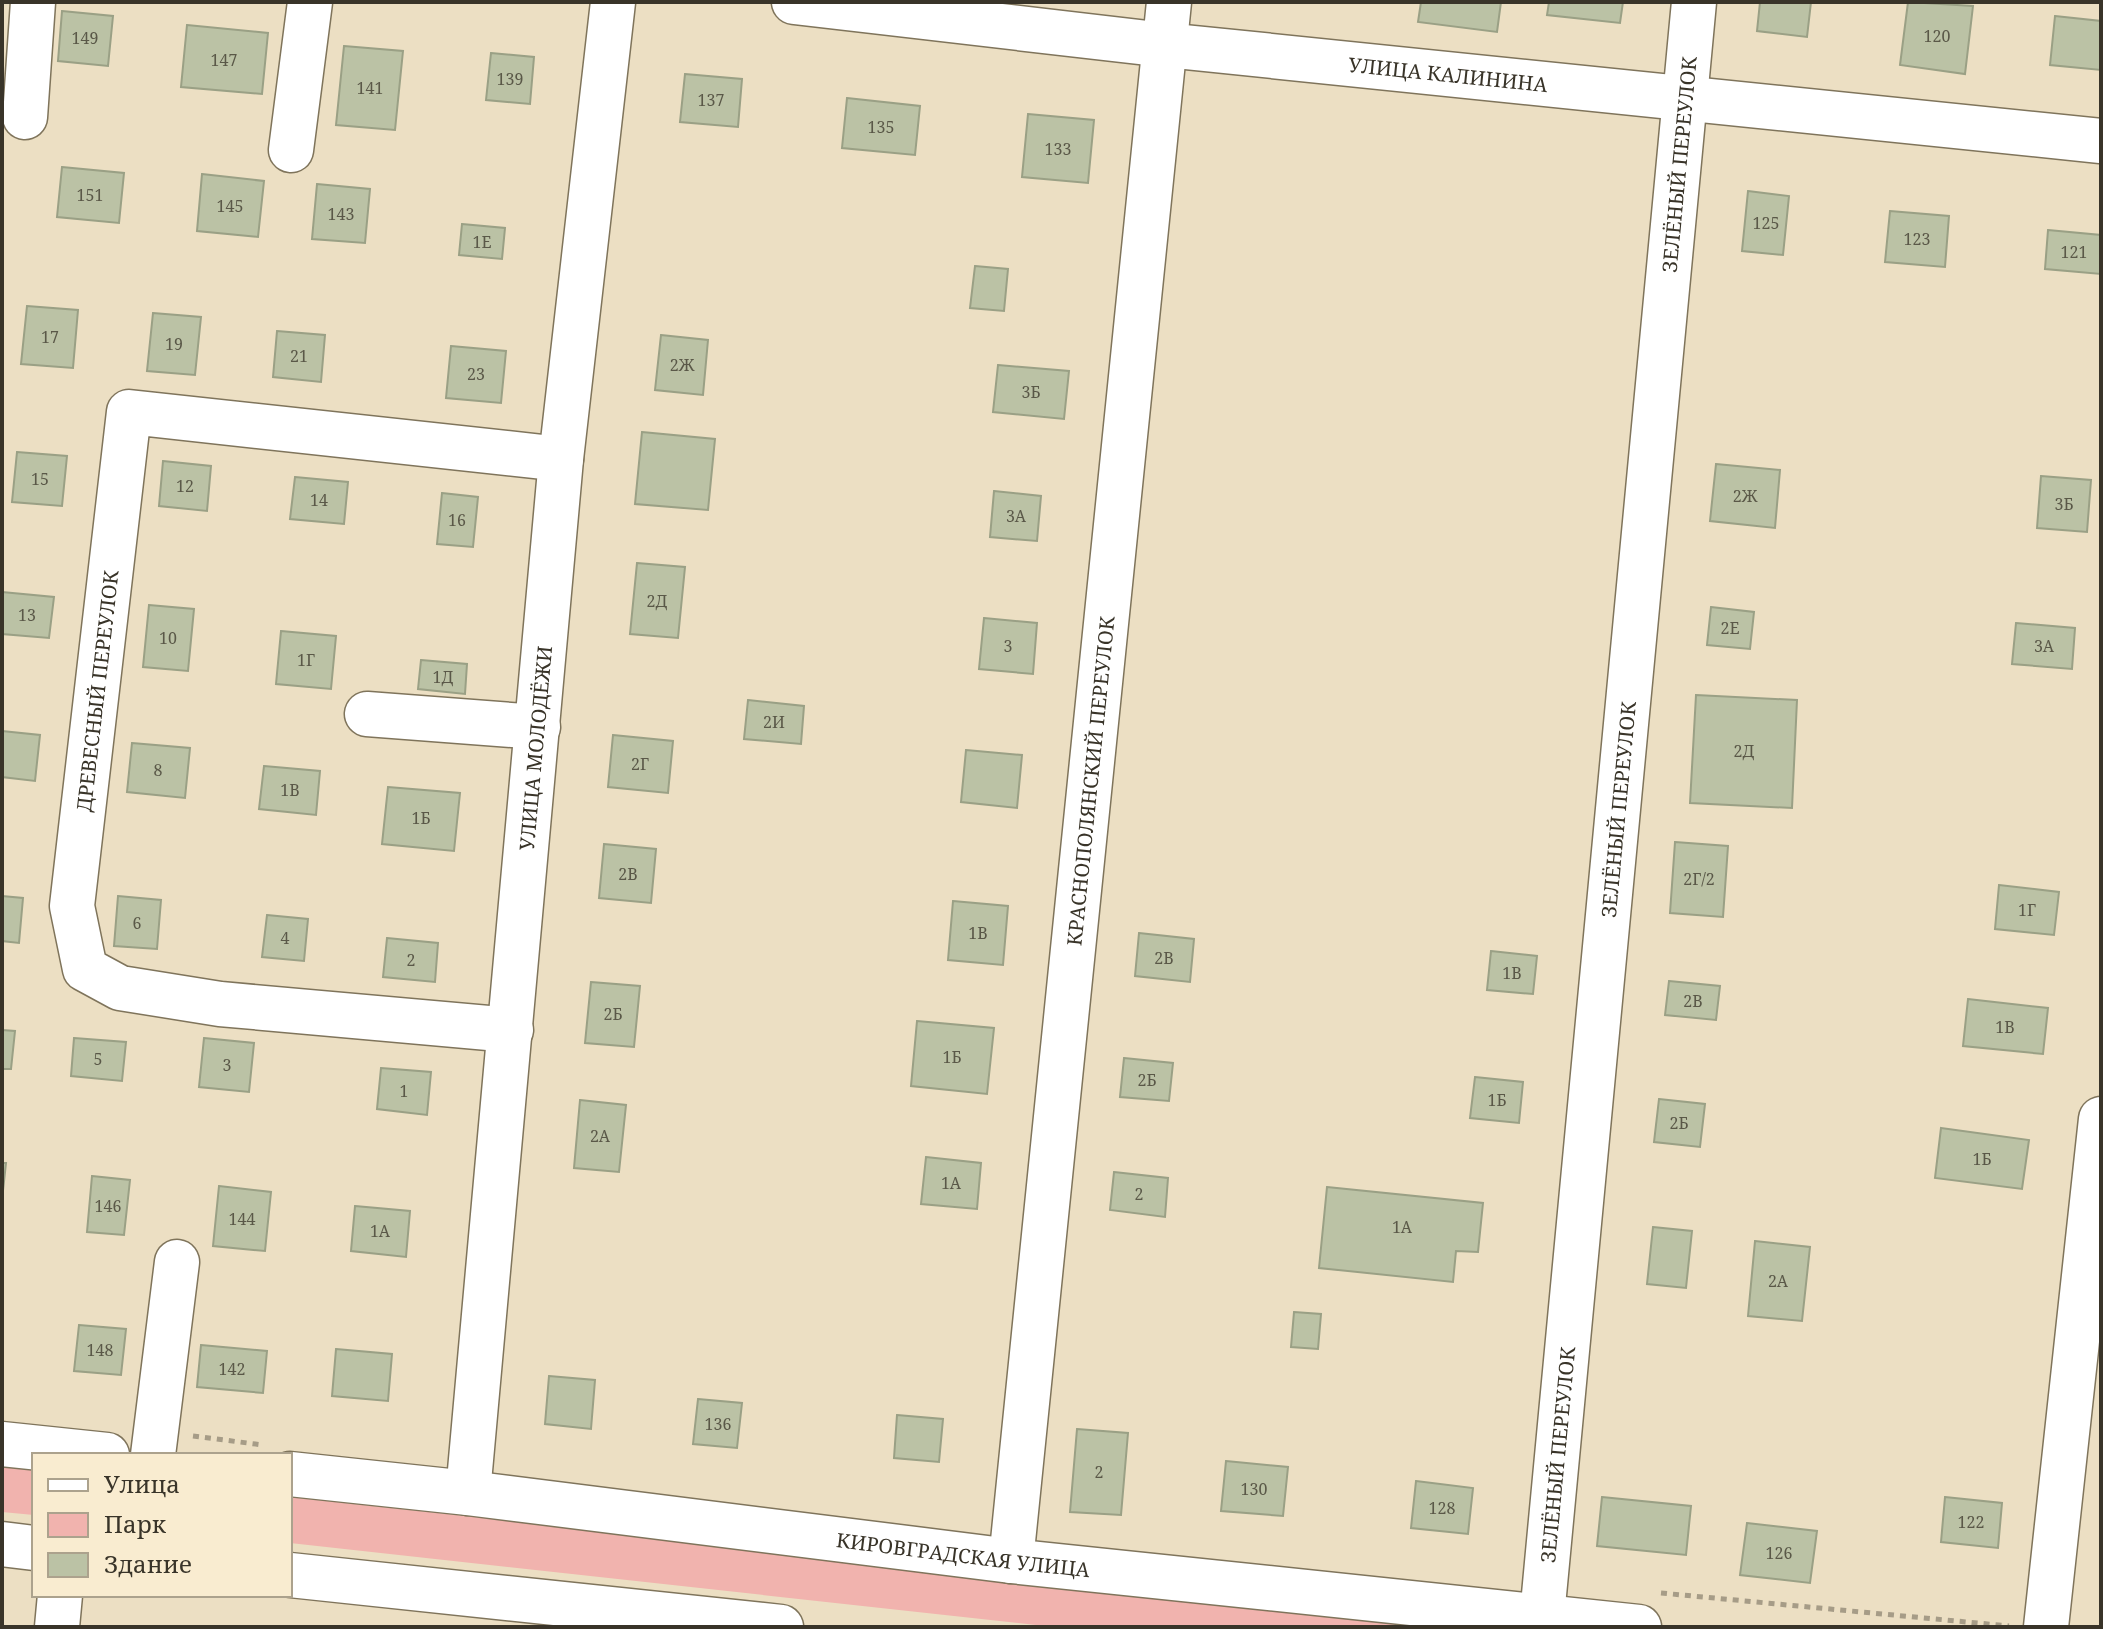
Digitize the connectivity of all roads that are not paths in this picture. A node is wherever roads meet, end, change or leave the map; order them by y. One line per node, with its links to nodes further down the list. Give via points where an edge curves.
1 (33, 2): 9 (street)
2 (310, 2): 11 (street)
3 (613, 2): 12 (street, УЛИЦА МОЛОДЁЖИ)
4 (794, 2): 7 (street, УЛИЦА КАЛИНИНА)
5 (1169, 2): 7 (street, КРАСНОПОЛЯНСКИЙ ПЕРЕУЛОК)
6 (1694, 2): 8 (street, ЗЕЛЁНЫЙ ПЕРЕУЛОК)
7 (1165, 45): 8 (street, УЛИЦА КАЛИНИНА); 25 (street, КРАСНОПОЛЯНСКИЙ ПЕРЕУЛОК)
8 (1685, 97): 10 (street, УЛИЦА КАЛИНИНА); 28 (street, ЗЕЛЁНЫЙ ПЕРЕУЛОК)
9 (25, 117)
10 (2101, 141)
11 (291, 150)
12 (561, 459): 14 (street, УЛИЦА МОЛОДЁЖИ); 15 (street, ДРЕВЕСНЫЙ ПЕРЕУЛОК, via 129,412 72,906 85,969 120,988 220,1004)
13 (367, 714): 14 (street)
14 (538, 727): 15 (street, УЛИЦА МОЛОДЁЖИ)
15 (511, 1030): 22 (street, УЛИЦА МОЛОДЁЖИ)
16 (2101, 1119): 33 (street)
17 (177, 1262): 20 (street)
18 (2, 1444): 19 (street)
19 (88, 1453)
20 (153, 1453)
21 (292, 1474): 22 (street, КИРОВГРАДСКАЯ УЛИЦА)
22 (468, 1493): 25 (street, КИРОВГРАДСКАЯ УЛИЦА)
23 (2, 1544): 24 (street)
24 (32, 1548)
25 (1011, 1561): 28 (street, КИРОВГРАДСКАЯ УЛИЦА)
26 (292, 1575): 29 (street)
27 (60, 1597): 30 (street)
28 (1542, 1616): 32 (street, КИРОВГРАДСКАЯ УЛИЦА)
29 (666, 1621): 31 (street)
30 (57, 1627)
31 (781, 1627)
32 (1639, 1627)
33 (2046, 1627)

